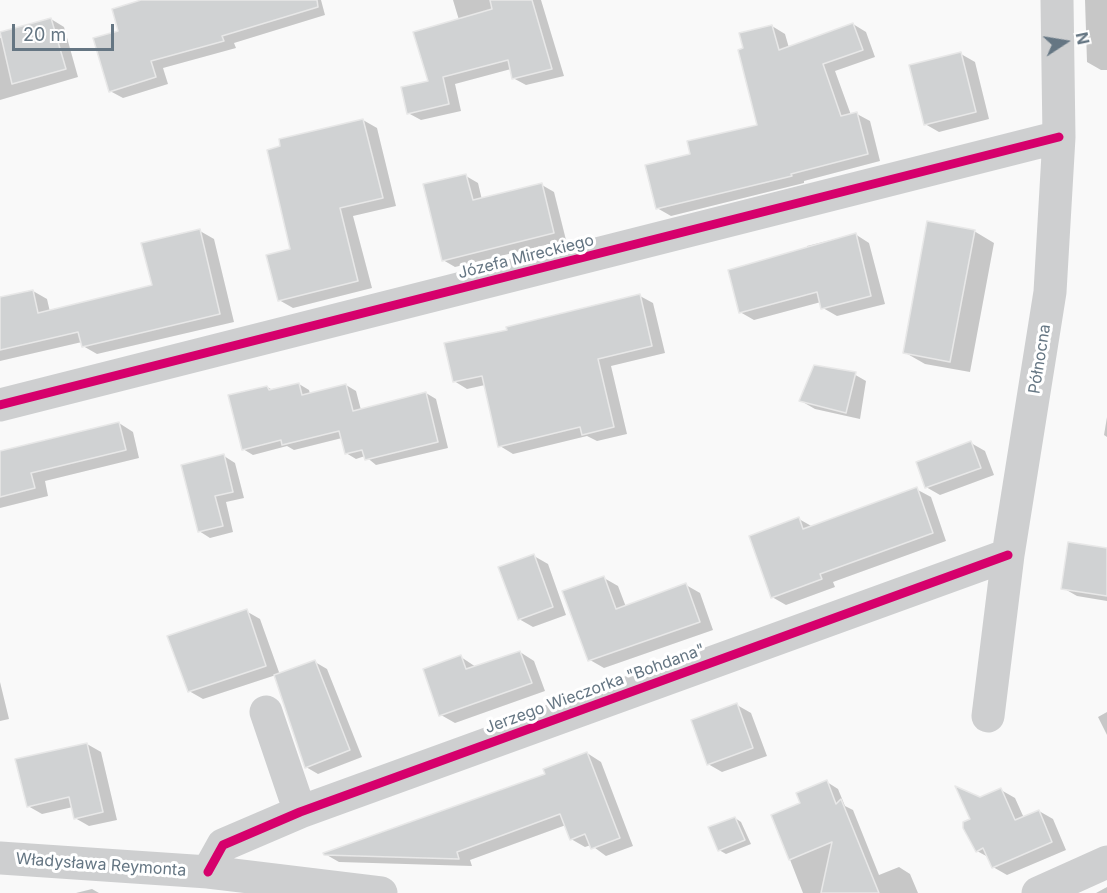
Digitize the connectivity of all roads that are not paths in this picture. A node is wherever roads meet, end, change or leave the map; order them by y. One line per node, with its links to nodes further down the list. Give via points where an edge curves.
1 (1057, 0): 2 (street, Północna)
2 (1059, 137): 3 (street, Józefa Mireckiego); 4 (street, Północna, via 1050,292)
3 (0, 405)
4 (1008, 555): 6 (street, Północna); 7 (street, Jerzego Wieczorka "Bohdana")
5 (266, 712): 7 (street)
6 (988, 716)
7 (300, 812): 10 (street, Jerzego Wieczorka "Bohdana", via 223,845)
8 (0, 858): 10 (street, Władysława Reymonta)
9 (1107, 862): 12 (street)
10 (208, 872): 11 (street, Władysława Reymonta)
11 (381, 893)
12 (1038, 893)

